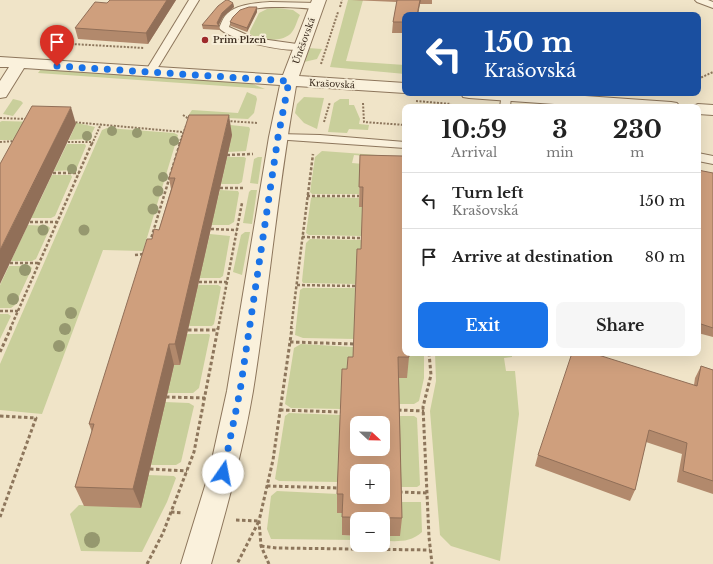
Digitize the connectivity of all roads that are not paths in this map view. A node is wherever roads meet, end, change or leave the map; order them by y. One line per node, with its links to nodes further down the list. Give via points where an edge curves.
1 (194, 0): 8 (lane)
2 (700, 0): 4 (lane)
3 (318, 3): 5 (street, Úněšovská); 5 (lane, via 265,3 242,7 230,16 224,28 238,37 260,43)
4 (713, 5)
5 (301, 47): 9 (street, Úněšovská)
6 (0, 62): 7 (street, Krašovská)
7 (20, 63): 8 (street, Krašovská); 11 (street)
8 (150, 72): 9 (street, Krašovská)
9 (289, 81): 10 (street, Krašovská); 18 (street, Úněšovská)
10 (402, 88)
11 (0, 93)
12 (483, 96): 13 (street)
13 (506, 101): 14 (street)
14 (561, 103): 15 (street)
15 (588, 104)
16 (701, 109): 17 (street)
17 (713, 110)
18 (272, 131): 19 (lane); 22 (street, Úněšovská, via 240,391 223,473)
19 (402, 145)
20 (701, 158): 21 (lane)
21 (713, 160)
22 (196, 564)

